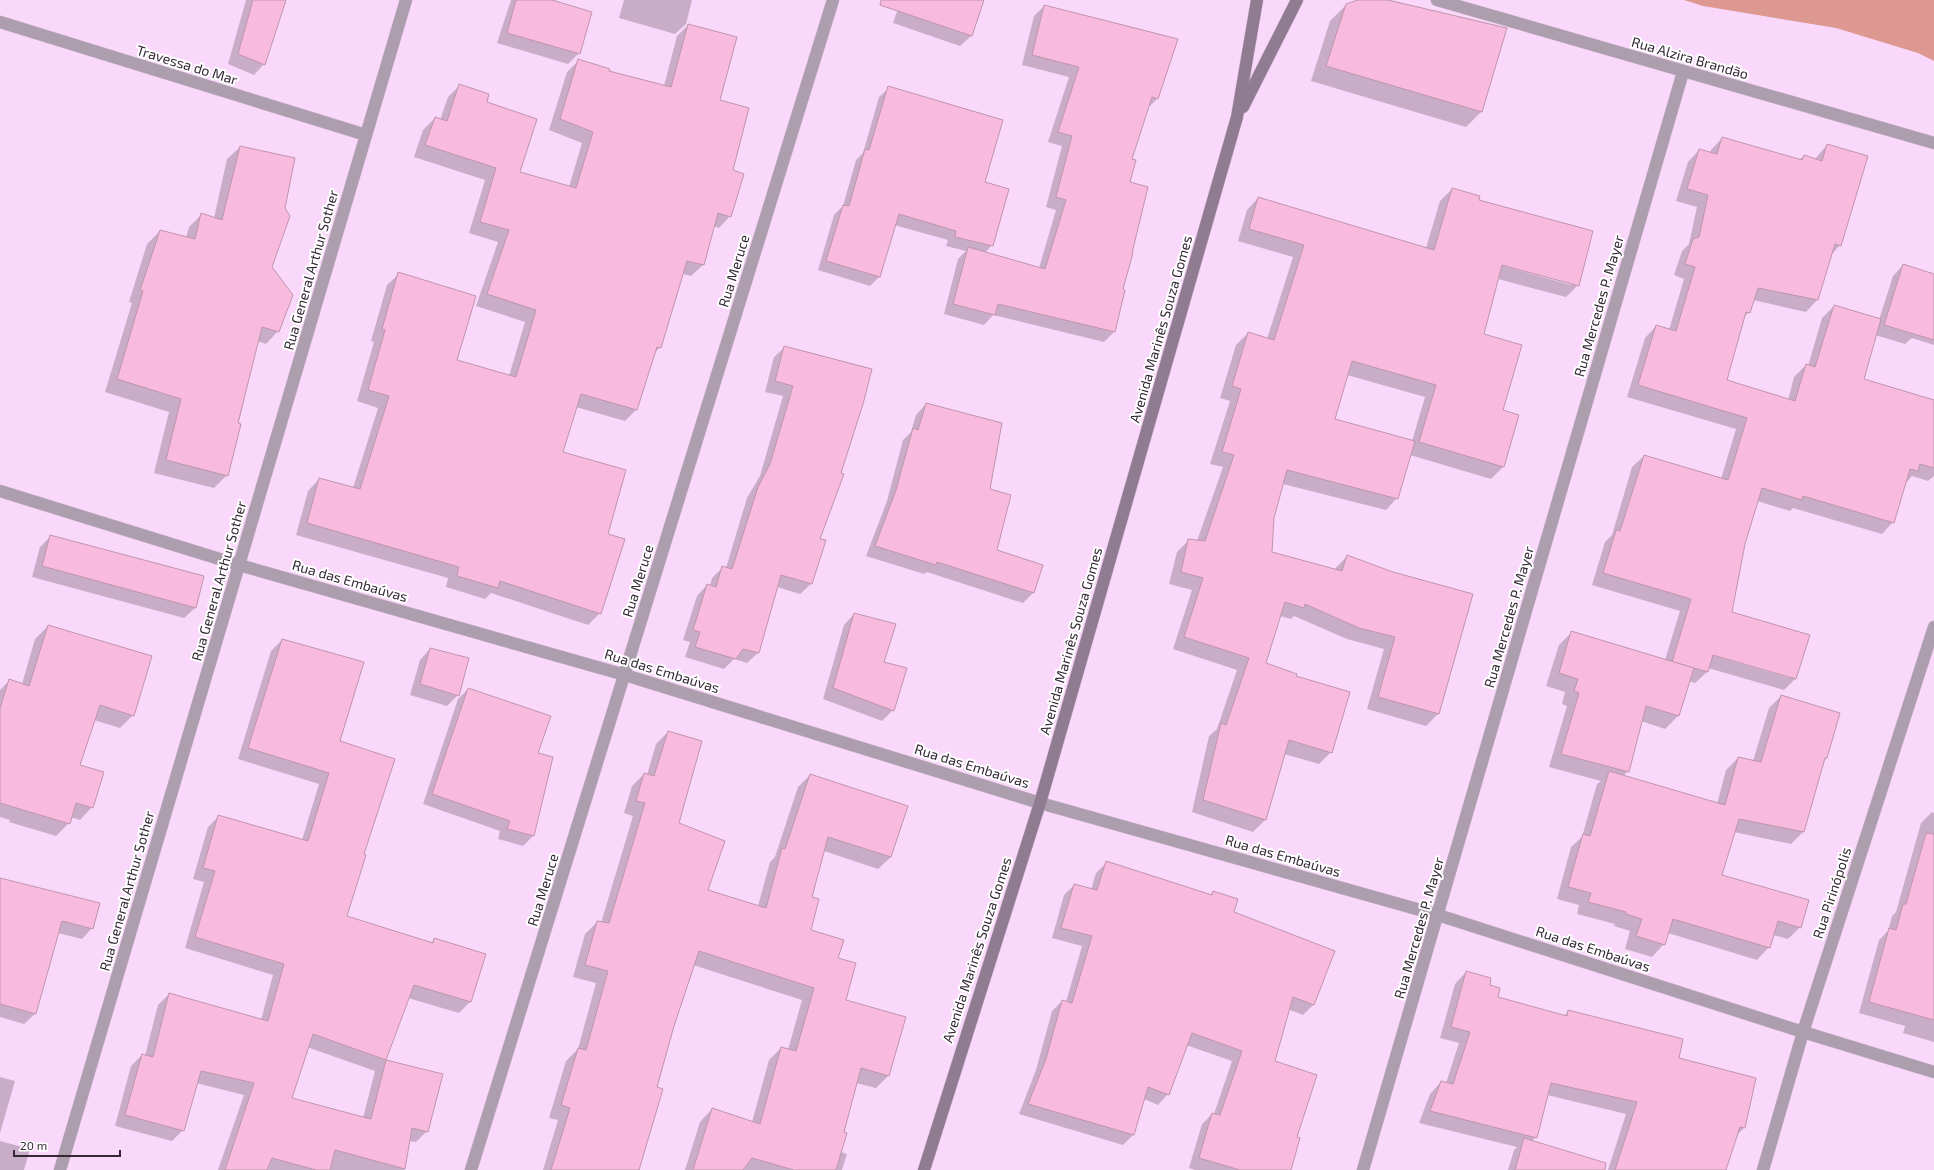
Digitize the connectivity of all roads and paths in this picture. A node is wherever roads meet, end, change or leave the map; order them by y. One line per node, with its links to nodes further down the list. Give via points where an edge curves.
1 (406, 0): 9 (street, Rua General Arthur Sother)
2 (832, 0): 14 (street, Rua Meruce)
3 (1257, 0): 8 (street, Avenida Marinês Souza Gomes)
4 (1298, 0): 8 (street, Avenida Marinês Souza Gomes)
5 (1437, 0): 7 (street, Rua Alzira Brandão)
6 (0, 22): 9 (street, Travessa do Mar)
7 (1683, 72): 10 (street, Rua Alzira Brandão); 16 (street, Rua Mercedes P. Mayer)
8 (1238, 116): 15 (street, Avenida Marinês Souza Gomes)
9 (366, 135): 12 (street, Rua General Arthur Sother)
10 (1934, 143)
11 (0, 491): 12 (street, Rua das Embaúvas)
12 (239, 565): 14 (street, Rua das Embaúvas); 19 (street, Rua General Arthur Sother)
13 (1934, 627): 17 (street, Rua Pirinópolis)
14 (625, 675): 15 (street, Rua das Embaúvas); 20 (street, Rua Meruce)
15 (1040, 803): 16 (street, Rua das Embaúvas); 21 (street, Avenida Marinês Souza Gomes)
16 (1438, 915): 17 (street, Rua das Embaúvas); 22 (street, Rua Mercedes P. Mayer)
17 (1802, 1032): 18 (street, Rua das Embaúvas); 23 (street, Rua Pirinópolis)
18 (1934, 1072)
19 (60, 1170)
20 (471, 1170)
21 (924, 1170)
22 (1363, 1170)
23 (1763, 1170)

